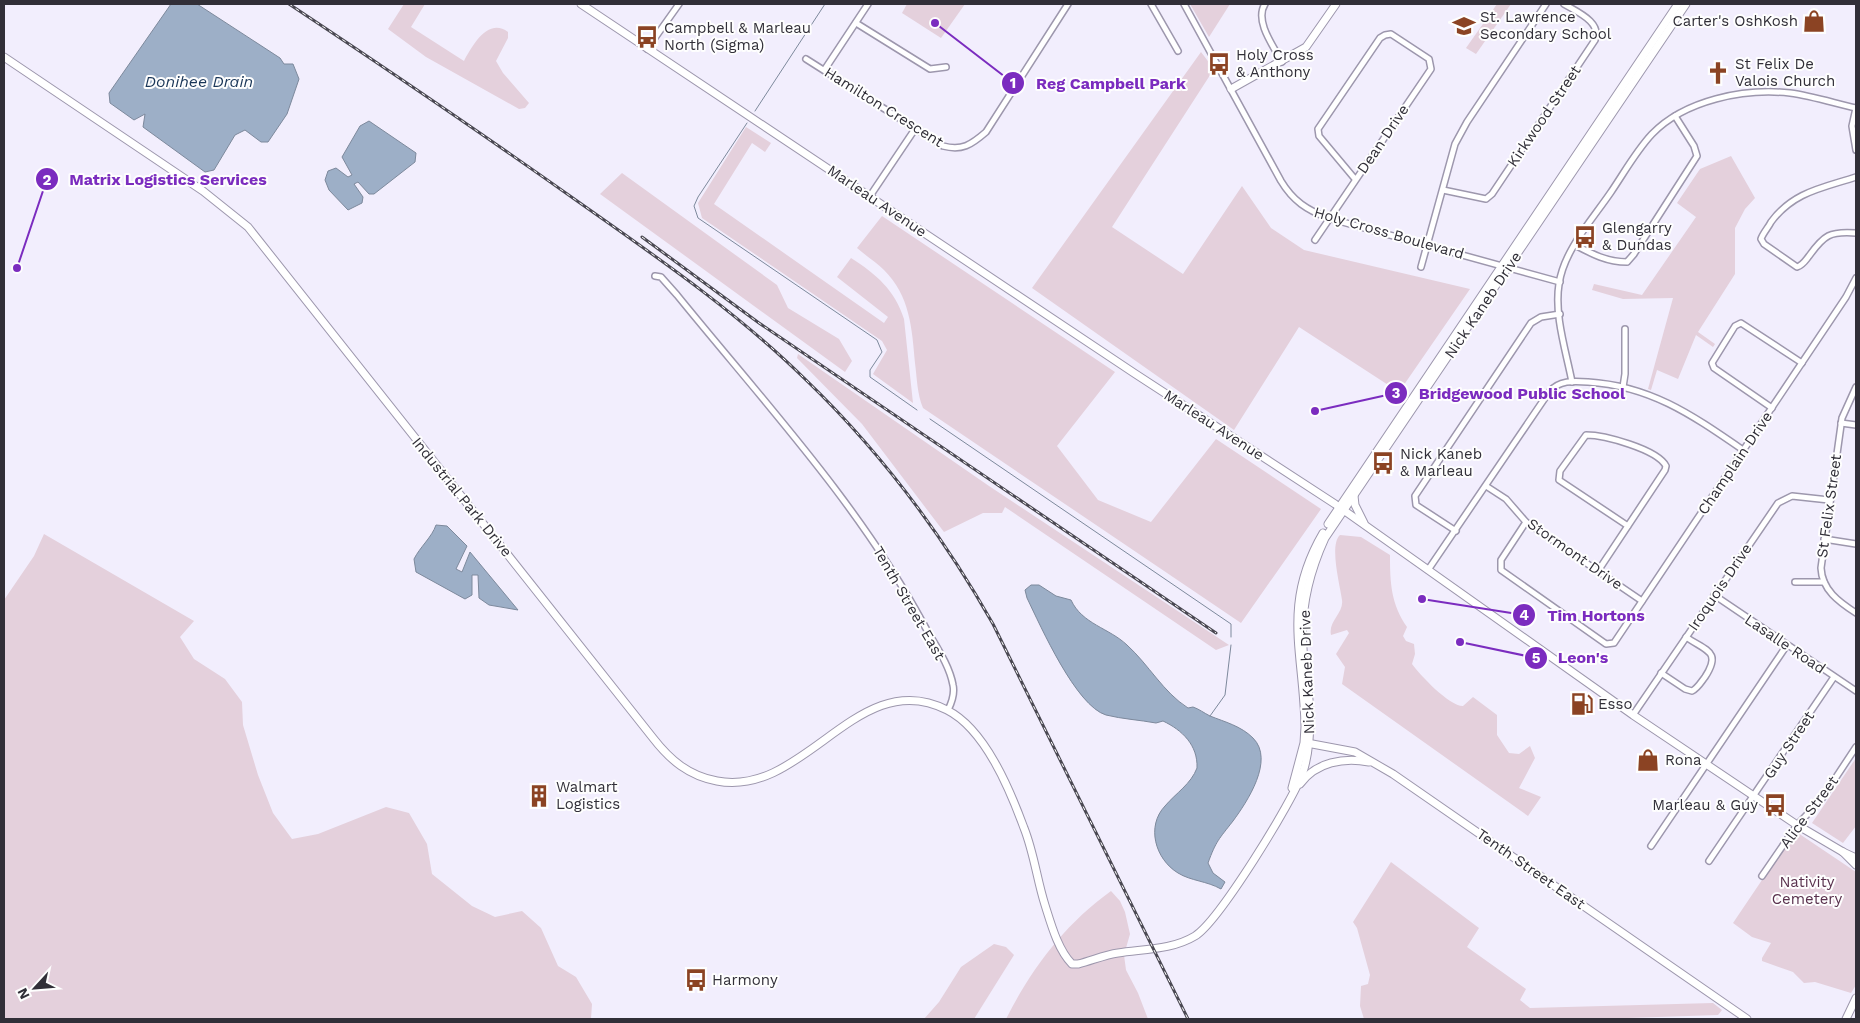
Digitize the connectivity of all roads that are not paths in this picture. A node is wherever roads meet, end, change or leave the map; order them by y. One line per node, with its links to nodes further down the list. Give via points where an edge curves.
1 (581, 4): 14 (street, Marleau Avenue)
2 (680, 4): 14 (street)
3 (868, 4): 13 (street)
4 (1068, 4): 24 (street, Hamilton Crescent, via 986,132 975,142 956,149 943,146)
5 (1153, 4): 15 (street)
6 (1184, 4): 21 (street, Holy Cross Boulevard)
7 (1265, 4): 18 (street, via 1264,26)
8 (1336, 4): 18 (street, via 1306,47)
9 (1546, 4): 28 (street, via 1467,122 1455,144)
10 (1564, 4): 28 (street, Kirkwood Street, via 1594,24 1597,30 1595,40 1492,194 1486,199 1475,199)
11 (1678, 4): 35 (street, Nick Kaneb Drive)
12 (1686, 4): 35 (street, Nick Kaneb Drive)
13 (856, 23): 19 (street, via 930,69); 20 (street)
14 (647, 49): 29 (street, Marleau Avenue)
15 (1178, 51)
16 (4, 57): 72 (street, Industrial Park Drive, via 203,191 248,227 653,738 672,760 685,769 726,783 750,782 782,769 870,709 912,702)
17 (806, 59): 20 (street, Hamilton Crescent)
18 (1282, 62): 21 (street)
19 (946, 67)
20 (825, 69): 24 (street, Hamilton Crescent)
21 (1230, 89): 30 (street, Holy Cross Boulevard, via 1290,196 1309,211)
22 (1856, 108): 23 (street, via 1778,92 1710,100); 25 (street, via 1852,126)
23 (1675, 116): 34 (street, via 1658,128 1642,146); 34 (street, via 1697,156 1634,254 1626,262 1617,262)
24 (915, 129): 29 (street)
25 (1856, 150)
26 (1856, 177): 31 (street, via 1807,192 1789,202 1778,212 1761,239 1797,267 1829,235)
27 (1355, 179): 27 (street, Dean Drive, via 1319,136 1319,127 1382,36 1394,35 1429,59 1431,69); 30 (street, Dean Drive)
28 (1443, 190): 33 (street)
29 (870, 196): 53 (street, Marleau Avenue)
30 (1328, 218): 32 (street, Dean Drive); 33 (street, Holy Cross Boulevard)
31 (1856, 233)
32 (1315, 240)
33 (1428, 245): 35 (street, Holy Cross Boulevard); 36 (street)
34 (1575, 245): 39 (street)
35 (1506, 266): 39 (street, Holy Cross Boulevard); 51 (street, Nick Kaneb Drive); 53 (street, Nick Kaneb Drive)
36 (1421, 268)
37 (655, 276): 72 (street, Tenth Street East, via 660,277 684,302 842,497 885,558 950,673 954,692)
38 (1856, 278): 42 (street, Champlain Drive)
39 (1560, 282): 40 (street)
40 (1560, 314): 43 (street); 57 (street, via 1541,317 1531,324 1415,496 1416,505)
41 (1625, 329): 44 (street, via 1626,374)
42 (1802, 364): 46 (street, Champlain Drive); 46 (street, via 1741,323 1735,326 1714,357 1714,368)
43 (1572, 382): 44 (street); 50 (street, via 1557,384 1549,392)
44 (1623, 387): 49 (street, via 1673,404)
45 (1856, 387): 47 (street, St Felix Street)
46 (1772, 408): 49 (street, Champlain Drive)
47 (1841, 423): 48 (street); 52 (street, St Felix Street)
48 (1856, 425)
49 (1743, 450): 65 (street, Champlain Drive)
50 (1486, 486): 54 (street, Stormont Drive, via 1506,499); 57 (street)
51 (1354, 496): 53 (street, Nick Kaneb Drive); 55 (street)
52 (1829, 500): 58 (street, St Felix Street); 64 (street, Iroquois Drive, via 1792,496 1778,503)
53 (1342, 509): 55 (street, Marleau Avenue); 74 (street, Nick Kaneb Drive, via 1318,553 1303,605 1302,642 1310,714)
54 (1526, 522): 61 (street, Stormont Drive); 65 (street, Champlain Drive, via 1500,560 1501,570 1606,644 1616,642)
55 (1365, 525): 60 (street, Marleau Avenue)
56 (1628, 526): 56 (street, via 1666,466 1653,455 1627,443 1586,434 1560,471 1559,480); 61 (street)
57 (1456, 531): 60 (street)
58 (1824, 539): 59 (street); 63 (street, St Felix Street, via 1821,568)
59 (1856, 544)
60 (1428, 570): 73 (street, Marleau Avenue)
61 (1598, 571): 65 (street, Stormont Drive)
62 (1795, 582): 63 (street)
63 (1824, 582): 66 (street, via 1837,600)
64 (1714, 595): 67 (street, Iroquois Drive); 68 (street, Lasalle Road)
65 (1642, 602)
66 (1856, 613)
67 (1686, 637): 69 (street, Iroquois Drive); 69 (street, via 1714,658 1698,687 1692,691 1685,689)
68 (1787, 645): 70 (street, Lasalle Road); 76 (street)
69 (1661, 673): 73 (street, Iroquois Drive)
70 (1834, 677): 71 (street, Lasalle Road); 79 (street, Guy Street)
71 (1856, 691)
72 (948, 710): 80 (street, Nick Kaneb Drive, via 974,732 994,763 1025,829 1050,923 1069,962 1074,964 1116,953 1168,946 1195,936 1220,909)
73 (1633, 715): 76 (street, Marleau Avenue)
74 (1307, 743): 77 (street, Tenth Street East, via 1355,752); 78 (street, Nick Kaneb Drive, via 1303,771); 80 (street, Nick Kaneb Drive)
75 (1856, 747): 81 (street, Alice Street, via 1821,800)
76 (1706, 763): 79 (street, Marleau Avenue); 82 (street)
77 (1381, 767): 78 (street, via 1356,759 1332,762 1302,781); 89 (street, Tenth Street East)
78 (1294, 795): 80 (street, Nick Kaneb Drive)
79 (1754, 796): 81 (street, Marleau Avenue); 85 (street, Guy Street)
80 (1278, 818)
81 (1797, 826): 83 (street, Marleau Avenue); 87 (street, Alice Street)
82 (1651, 846)
83 (1843, 852): 84 (street, Marleau Avenue); 86 (street, Marleau Avenue)
84 (1856, 858)
85 (1708, 861)
86 (1856, 865)
87 (1762, 876)
88 (1856, 998): 90 (street)
89 (1745, 1019)
90 (1846, 1019)

